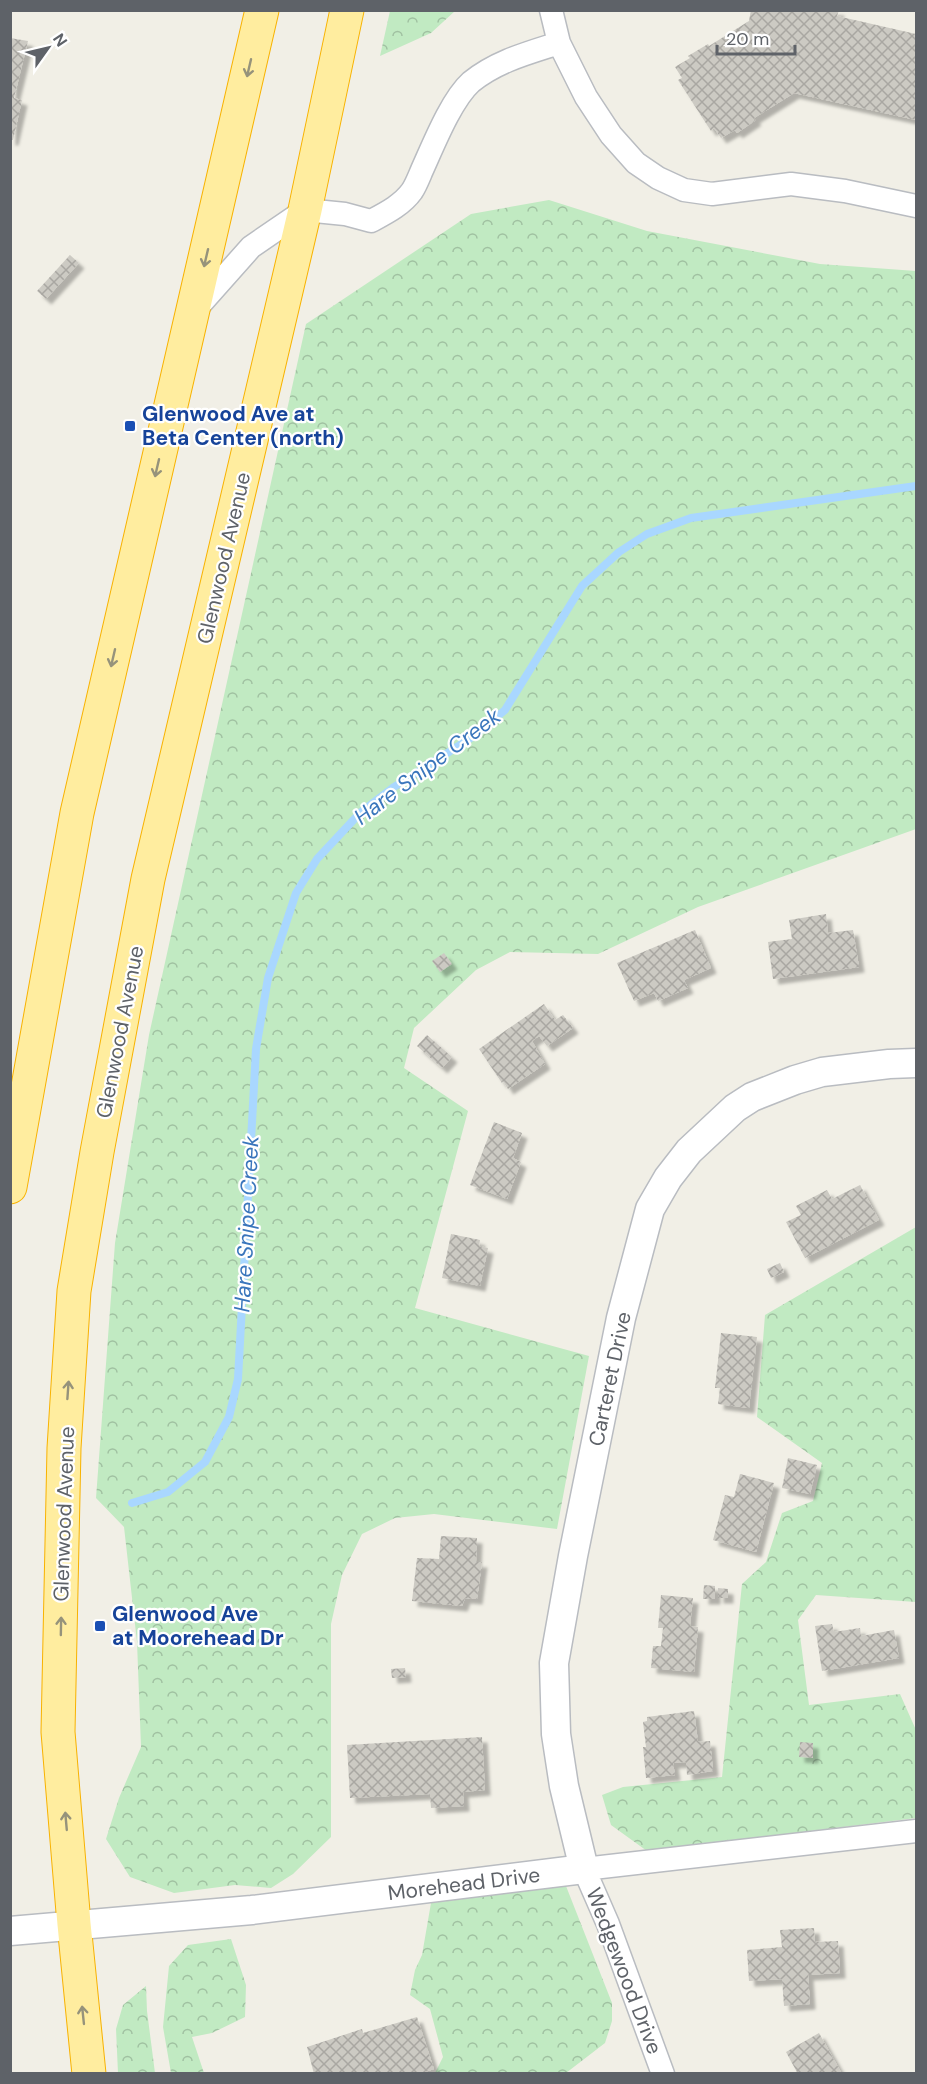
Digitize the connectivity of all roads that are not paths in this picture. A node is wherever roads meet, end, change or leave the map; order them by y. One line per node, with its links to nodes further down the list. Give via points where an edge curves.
1 (262, 10): 7 (highway, one-way to 7)
2 (347, 10): 6 (highway, Glenwood Avenue)
3 (552, 10): 4 (street)
4 (559, 43): 5 (street, via 586,97 612,135 636,163 684,190 712,194 791,184); 6 (street, via 515,56 470,84 443,126 412,192 396,207 371,221)
5 (916, 206)
6 (305, 210): 7 (street, via 251,247); 12 (highway, Glenwood Avenue, one-way to 6, via 58,1732 64,1448 74,1291 148,879)
7 (193, 312): 9 (highway, one-way to 9, via 77,813)
8 (916, 1063): 11 (street, Carteret Drive, via 822,1072 752,1097 689,1151 650,1209 621,1318 554,1663 556,1734)
9 (10, 1187)
10 (916, 1831): 11 (street, Morehead Drive)
11 (584, 1869): 12 (street, Morehead Drive, via 252,1910); 15 (street, Wedgewood Drive)
12 (74, 1924): 13 (street, Morehead Drive); 14 (highway, Glenwood Avenue, one-way to 12)
13 (10, 1931)
14 (88, 2073)
15 (663, 2073)

